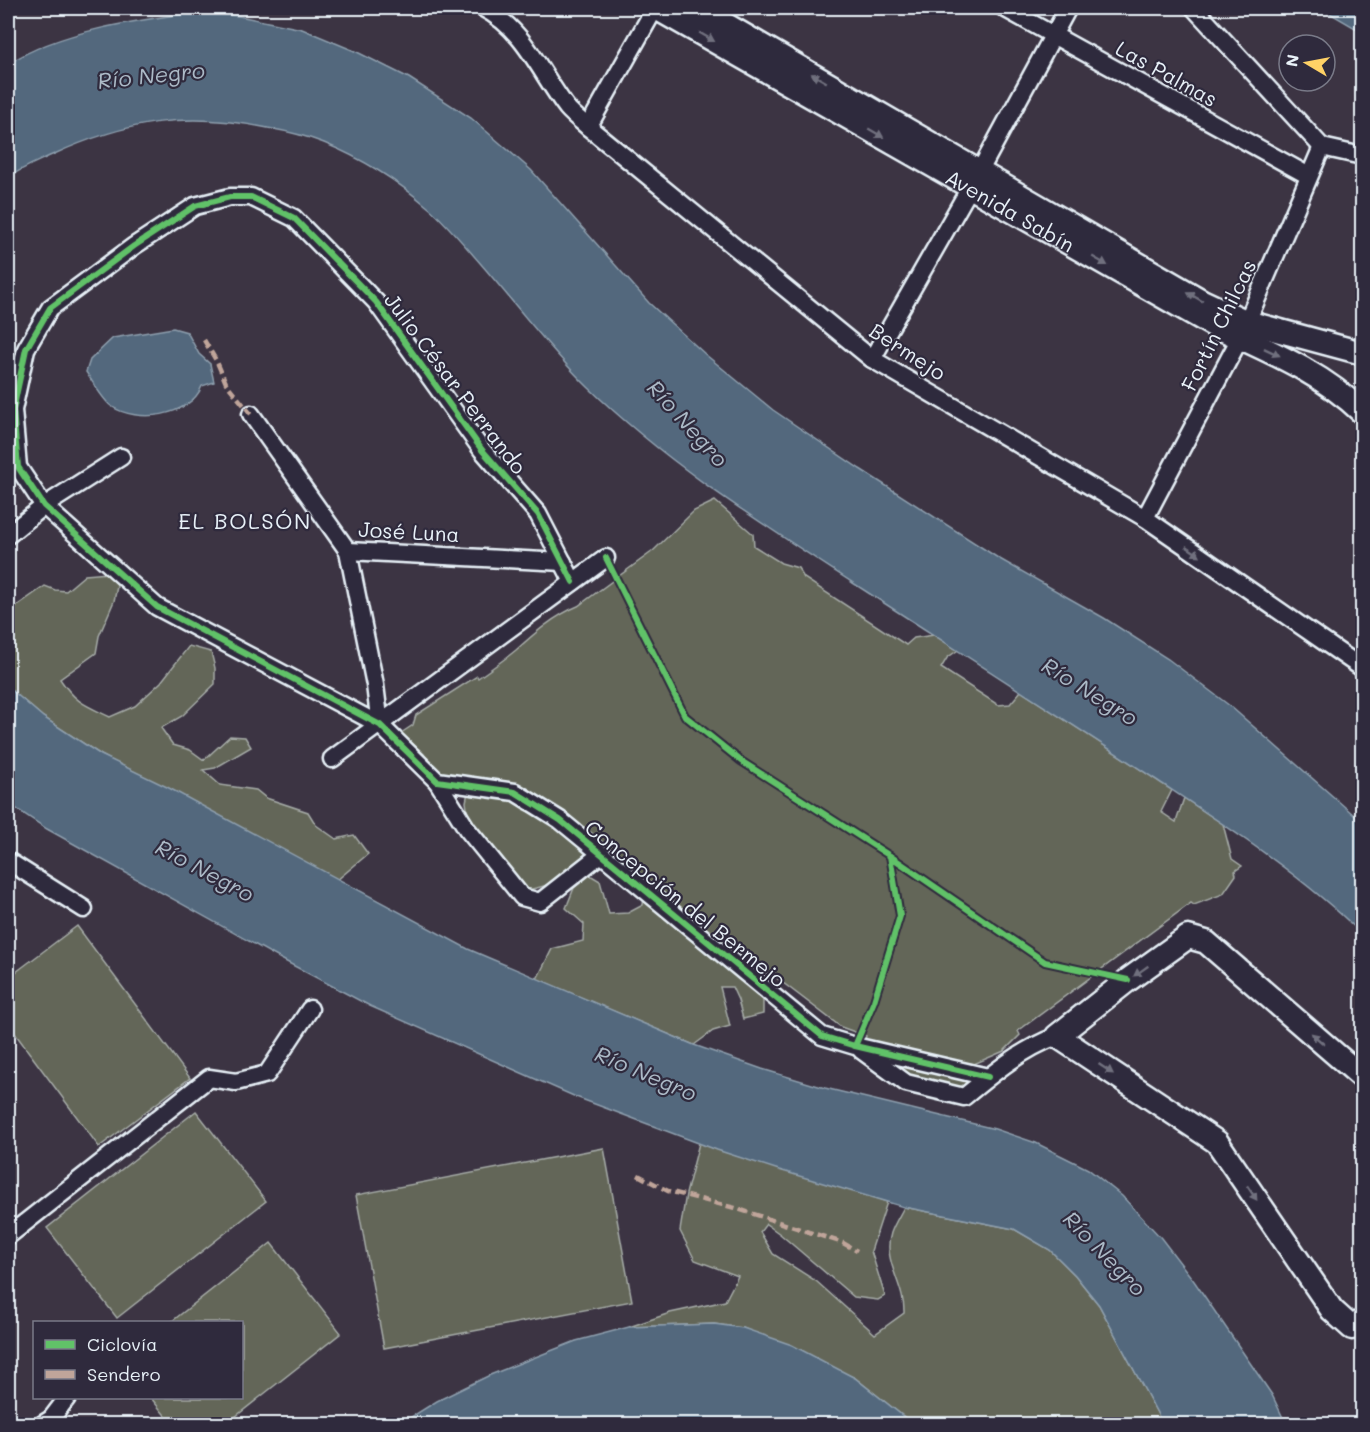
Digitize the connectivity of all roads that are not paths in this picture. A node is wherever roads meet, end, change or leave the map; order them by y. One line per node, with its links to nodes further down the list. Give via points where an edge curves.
1 (655, 8): 8 (street); 12 (main road, Avenida Sabín, one-way to 12)
2 (697, 8): 12 (main road, Avenida Sabín, one-way to 2)
3 (1004, 8): 7 (street, Las Palmas)
4 (1068, 8): 7 (street)
5 (1194, 8): 9 (street)
6 (494, 10): 8 (street, Bermejo, via 514,30 568,110)
7 (1052, 35): 11 (street, Las Palmas); 12 (street)
8 (588, 127): 15 (street, Bermejo)
9 (1322, 147): 10 (street); 11 (street, Fortín Chilcas)
10 (1362, 156)
11 (1309, 176): 13 (street, Fortín Chilcas)
12 (974, 178): 13 (main road, Avenida Sabín); 15 (street)
13 (1252, 329): 14 (main road); 16 (main road, Avenida Sabín, one-way to 16); 20 (street, Fortín Chilcas)
14 (1362, 352)
15 (872, 359): 20 (street, Bermejo)
16 (1362, 412)
17 (251, 414): 22 (street, José Luna)
18 (122, 458): 19 (street)
19 (44, 506): 21 (street); 24 (street, Julio César Perrando, via 18,467 13,410 26,349 50,308 195,206 230,197 251,197 294,218 376,302 482,450 538,514); 27 (street, Julio César Perrando, via 157,607)
20 (1144, 518): 26 (street, Bermejo, one-way to 26)
21 (8, 535)
22 (348, 551): 24 (street, José Luna); 27 (street)
23 (606, 558): 25 (street)
24 (563, 562): 25 (street, Julio César Perrando)
25 (573, 582): 27 (street)
26 (1362, 668)
27 (380, 725): 28 (street); 29 (street, Concepción del Bermejo)
28 (332, 759)
29 (437, 781): 30 (street, Concepción del Bermejo, via 514,792 560,820); 30 (street, Concepción del Bermejo, via 467,829 522,897 540,902)
30 (601, 854): 35 (street, Concepción del Bermejo, via 822,1036)
31 (8, 861): 32 (street)
32 (84, 909)
33 (310, 1010): 38 (street, via 267,1074 236,1082 209,1078)
34 (1057, 1036): 36 (street, via 1036,1044); 37 (main road, one-way to 34, via 1206,942 1188,937); 39 (main road, one-way to 39, via 1217,1142 1332,1310)
35 (855, 1046): 36 (street, Concepción del Bermejo); 36 (street, Concepción del Bermejo, via 906,1083 964,1097)
36 (988, 1077)
37 (1362, 1077)
38 (8, 1236)
39 (1357, 1324)
40 (66, 1399): 41 (street)
41 (44, 1425)

